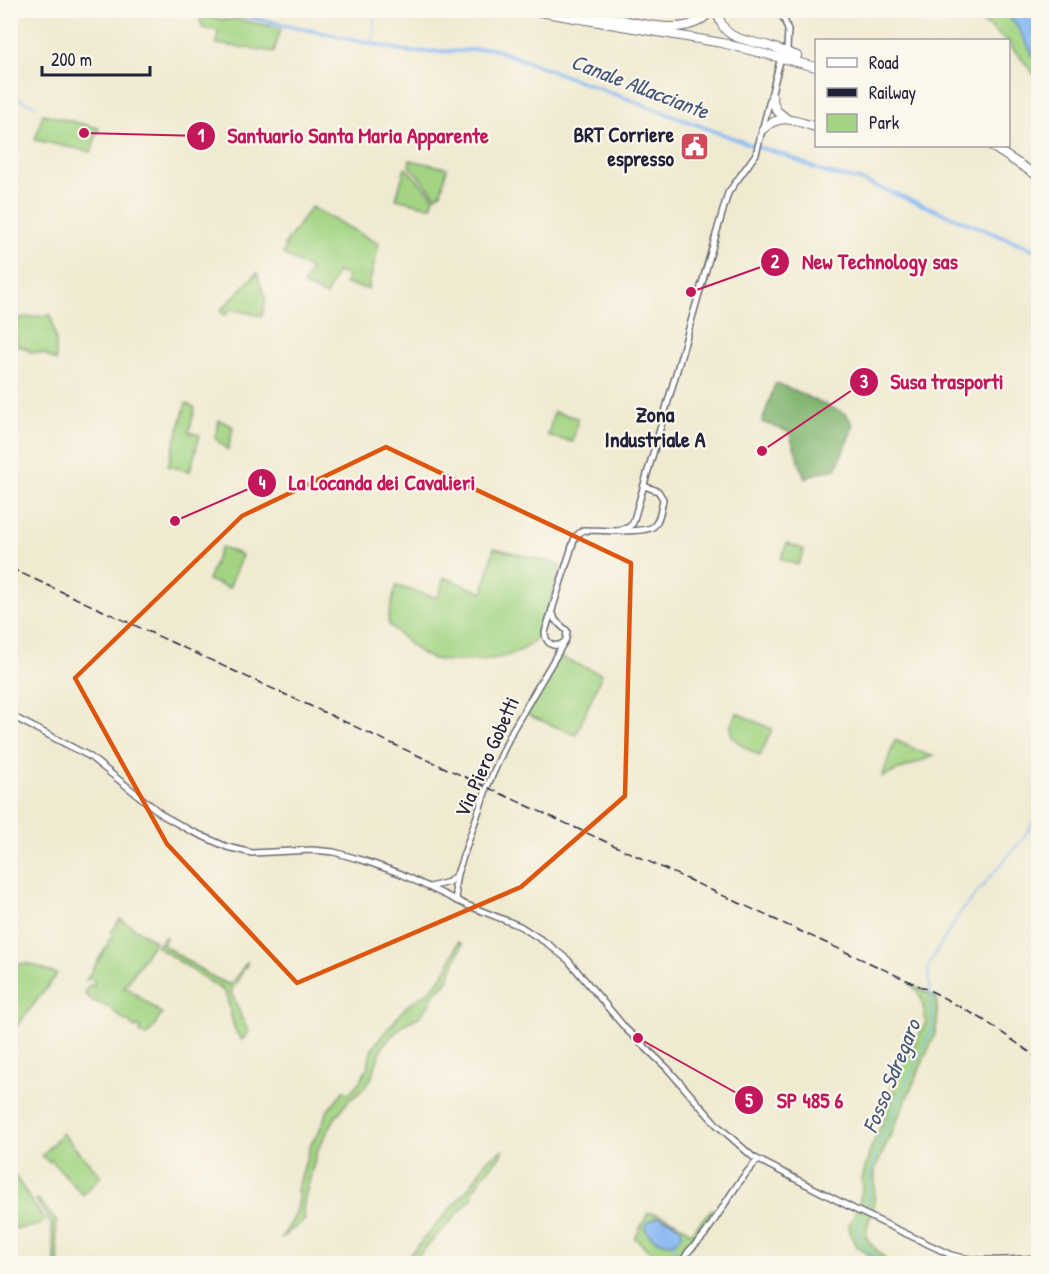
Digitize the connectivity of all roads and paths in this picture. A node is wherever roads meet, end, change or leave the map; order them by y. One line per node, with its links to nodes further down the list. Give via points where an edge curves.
1 (528, 10): 11 (highway, via 764,52)
2 (557, 10): 6 (highway)
3 (711, 10): 6 (highway, via 698,24 680,28)
4 (717, 10): 8 (highway, via 722,26 732,36)
5 (782, 12): 7 (street, via 788,30)
6 (594, 16): 8 (highway)
7 (785, 48)
8 (797, 56): 10 (highway)
9 (782, 62): 12 (street)
10 (815, 62)
11 (815, 69)
12 (772, 96): 13 (street); 14 (highway)
13 (767, 115): 14 (highway); 16 (street)
14 (781, 118): 15 (highway); 16 (highway)
15 (815, 127)
16 (763, 129): 21 (street, via 750,164 728,193)
17 (993, 147): 20 (highway)
18 (1001, 147): 19 (highway)
19 (1038, 171)
20 (1038, 176)
21 (644, 486): 22 (street); 23 (street, via 658,491 663,501 656,524)
22 (635, 517): 23 (street); 24 (street, via 629,528)
23 (645, 529): 24 (street)
24 (617, 531): 25 (street, via 583,530 576,535)
25 (552, 610): 26 (street); 27 (street)
26 (558, 624): 27 (street); 28 (street, via 567,631)
27 (547, 628): 29 (street, via 545,638)
28 (563, 643): 29 (street); 30 (street, Via Piero Gobetti)
29 (552, 645): 30 (street)
30 (556, 657): 32 (street, Via Piero Gobetti, via 512,731 486,789)
31 (10, 716): 35 (street, via 89,756 164,816 227,848 252,853 334,852)
32 (457, 874): 33 (street); 34 (street, Via Piero Gobetti)
33 (449, 882): 35 (street); 36 (street)
34 (455, 886): 36 (street); 37 (street, Via Piero Gobetti)
35 (430, 887): 36 (street)
36 (446, 895): 37 (street)
37 (457, 901): 38 (street, via 520,926 560,953 717,1125)
38 (758, 1160): 39 (street, via 958,1257); 40 (street)
39 (1038, 1258)
40 (683, 1263)

